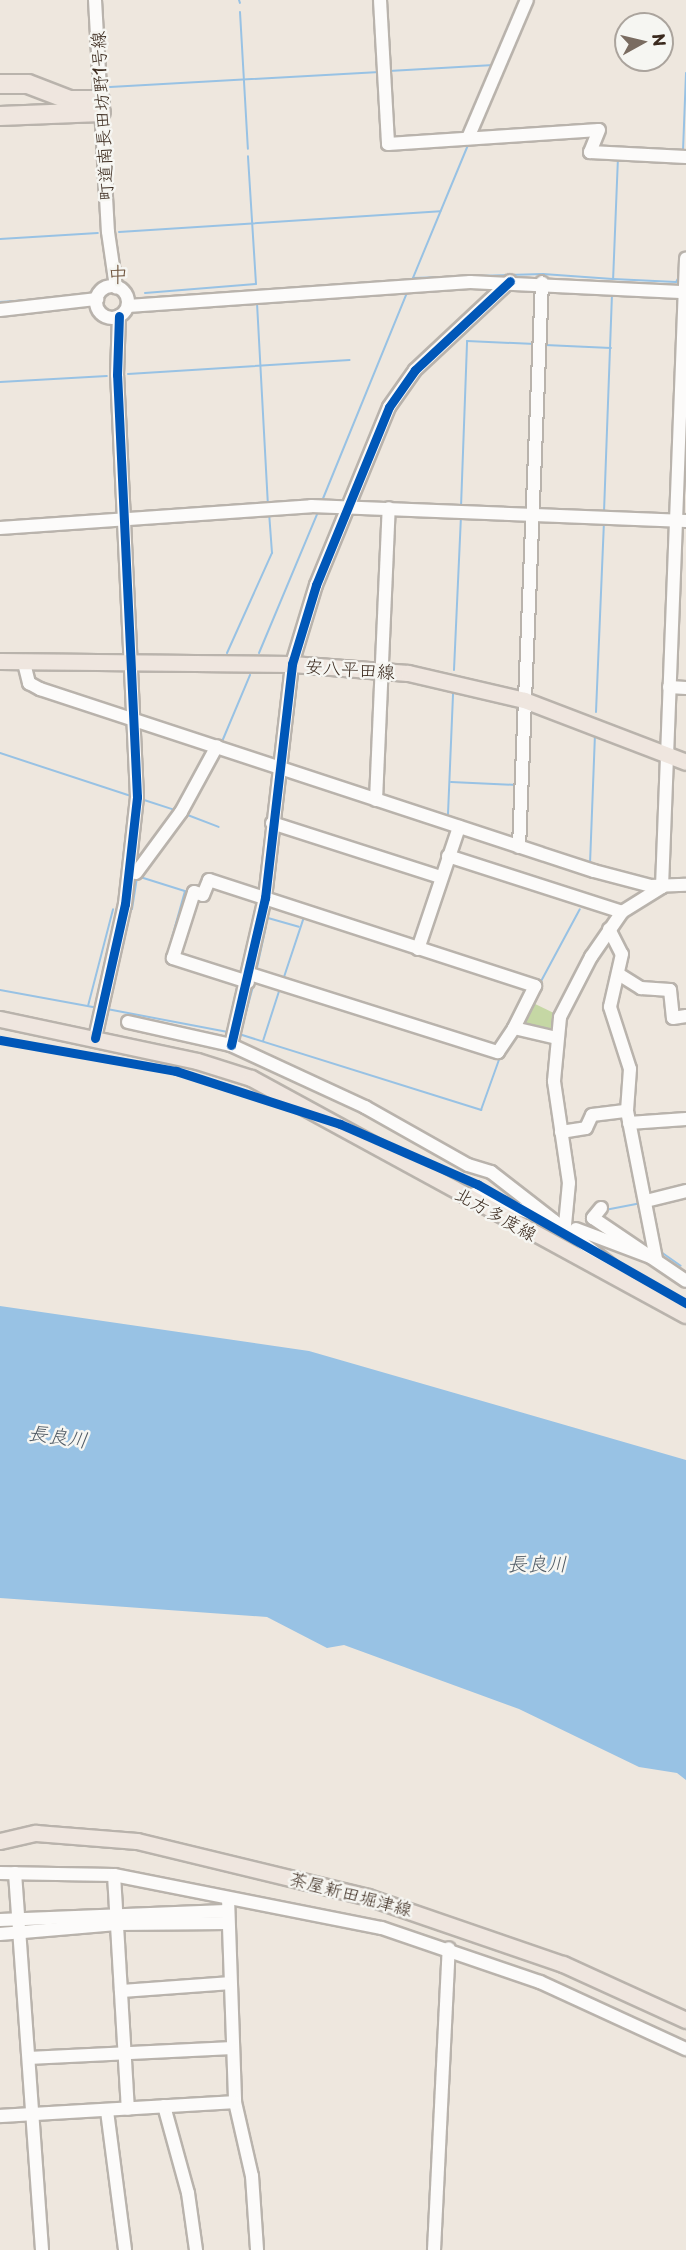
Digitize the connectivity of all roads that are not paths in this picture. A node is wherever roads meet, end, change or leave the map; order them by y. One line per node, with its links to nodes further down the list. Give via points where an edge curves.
1 (95, 0): 5 (street, 町道南長田坊野1号線)
2 (380, 0): 7 (street, via 388,144)
3 (527, 0): 7 (street)
4 (0, 84): 5 (highway, via 28,84 70,100)
5 (101, 106): 6 (highway); 13 (street, 町道南長田坊野1号線)
6 (0, 116)
7 (468, 138): 8 (street, via 599,130 590,152)
8 (686, 157)
9 (686, 258): 12 (street)
10 (510, 281): 11 (street); 13 (street, via 172,299); 16 (street, via 404,386)
11 (542, 282): 12 (street); 18 (street)
12 (685, 292): 20 (street)
13 (112, 297): 14 (street, via 66,305); 15 (street); 15 (street)
14 (0, 309)
15 (113, 317): 19 (street)
16 (347, 508): 17 (street); 19 (street); 24 (street)
17 (389, 508): 18 (street); 26 (street)
18 (532, 516): 20 (street); 29 (street)
19 (125, 520): 21 (street); 25 (street)
20 (681, 521): 27 (street)
21 (0, 528)
22 (0, 661): 23 (main road, 安八平田線)
23 (24, 663): 25 (main road, 安八平田線); 30 (street, via 29,683)
24 (292, 664): 25 (main road, 安八平田線); 26 (main road, 安八平田線); 34 (street)
25 (132, 665): 30 (street)
26 (382, 670): 29 (main road, 安八平田線); 35 (street)
27 (669, 687): 28 (street); 32 (street)
28 (686, 688)
29 (524, 700): 32 (main road, 安八平田線); 38 (street)
30 (136, 720): 31 (street); 55 (street, via 130,871)
31 (217, 746): 34 (street); 40 (street, via 181,812)
32 (666, 753): 33 (main road, 安八平田線); 44 (street)
33 (686, 762)
34 (280, 769): 35 (street); 36 (street)
35 (376, 800): 37 (street)
36 (272, 823): 41 (street); 45 (street)
37 (459, 827): 38 (street); 39 (street)
38 (519, 847): 42 (street)
39 (448, 856): 41 (street); 46 (street)
40 (136, 873)
41 (440, 877): 48 (street)
42 (625, 880): 44 (street); 46 (street)
43 (686, 885): 44 (street)
44 (662, 887): 46 (street)
45 (265, 898): 48 (street); 50 (street); 50 (street, via 209,880 203,896 194,892 173,958)
46 (625, 908): 47 (street)
47 (609, 929): 49 (street, via 620,944); 56 (street, via 569,993)
48 (418, 948): 54 (street, via 536,986)
49 (620, 975): 51 (street, via 641,988 670,990 673,1017); 58 (street, via 610,1007 630,1070)
50 (249, 978): 54 (street, via 498,1052); 57 (street)
51 (686, 1016)
52 (0, 1019): 55 (main road, 北方多度線)
53 (128, 1022): 57 (street)
54 (514, 1028): 56 (street)
55 (95, 1038): 62 (main road, 北方多度線, via 251,1078 374,1142)
56 (557, 1038): 60 (street, via 554,1081)
57 (231, 1045): 65 (street, via 365,1107 468,1165 491,1172)
58 (628, 1117): 59 (street); 60 (street, via 592,1115 586,1128); 63 (street)
59 (686, 1119)
60 (561, 1132): 65 (street, via 570,1200)
61 (686, 1191): 63 (street)
62 (461, 1195): 65 (street, via 472,1193); 69 (main road, 北方多度線)
63 (646, 1201): 66 (street)
64 (601, 1208): 66 (street, via 593,1218)
65 (565, 1225): 66 (street); 69 (street)
66 (656, 1259): 68 (street)
67 (686, 1269): 68 (street)
68 (680, 1278)
69 (646, 1295): 70 (main road, 北方多度線)
70 (686, 1315)
71 (0, 1841): 84 (main road, 茶屋新田堀津線, via 36,1833 137,1841 368,1897 562,1964)
72 (0, 1873): 73 (street)
73 (15, 1873): 74 (street); 77 (street)
74 (114, 1875): 75 (street); 76 (street)
75 (227, 1911): 76 (street); 81 (street, via 382,1928); 82 (street)
76 (116, 1918): 77 (street); 79 (street); 83 (street)
77 (18, 1919): 78 (street); 79 (street)
78 (0, 1920)
79 (20, 1932): 80 (street); 88 (street)
80 (0, 1934)
81 (449, 1948): 86 (street, via 579,1998); 99 (street)
82 (229, 1983): 83 (street); 85 (street)
83 (121, 1991): 87 (street)
84 (686, 2020)
85 (232, 2048): 87 (street); 89 (street)
86 (686, 2049)
87 (124, 2052): 88 (street); 91 (street)
88 (28, 2058): 93 (street)
89 (235, 2102): 90 (street); 98 (street, via 252,2176)
90 (164, 2106): 91 (street); 97 (street, via 188,2193)
91 (128, 2109): 92 (street)
92 (107, 2111): 93 (street); 96 (street)
93 (33, 2113): 94 (street); 95 (street)
94 (0, 2116)
95 (42, 2250)
96 (125, 2250)
97 (196, 2250)
98 (257, 2250)
99 (434, 2250)

